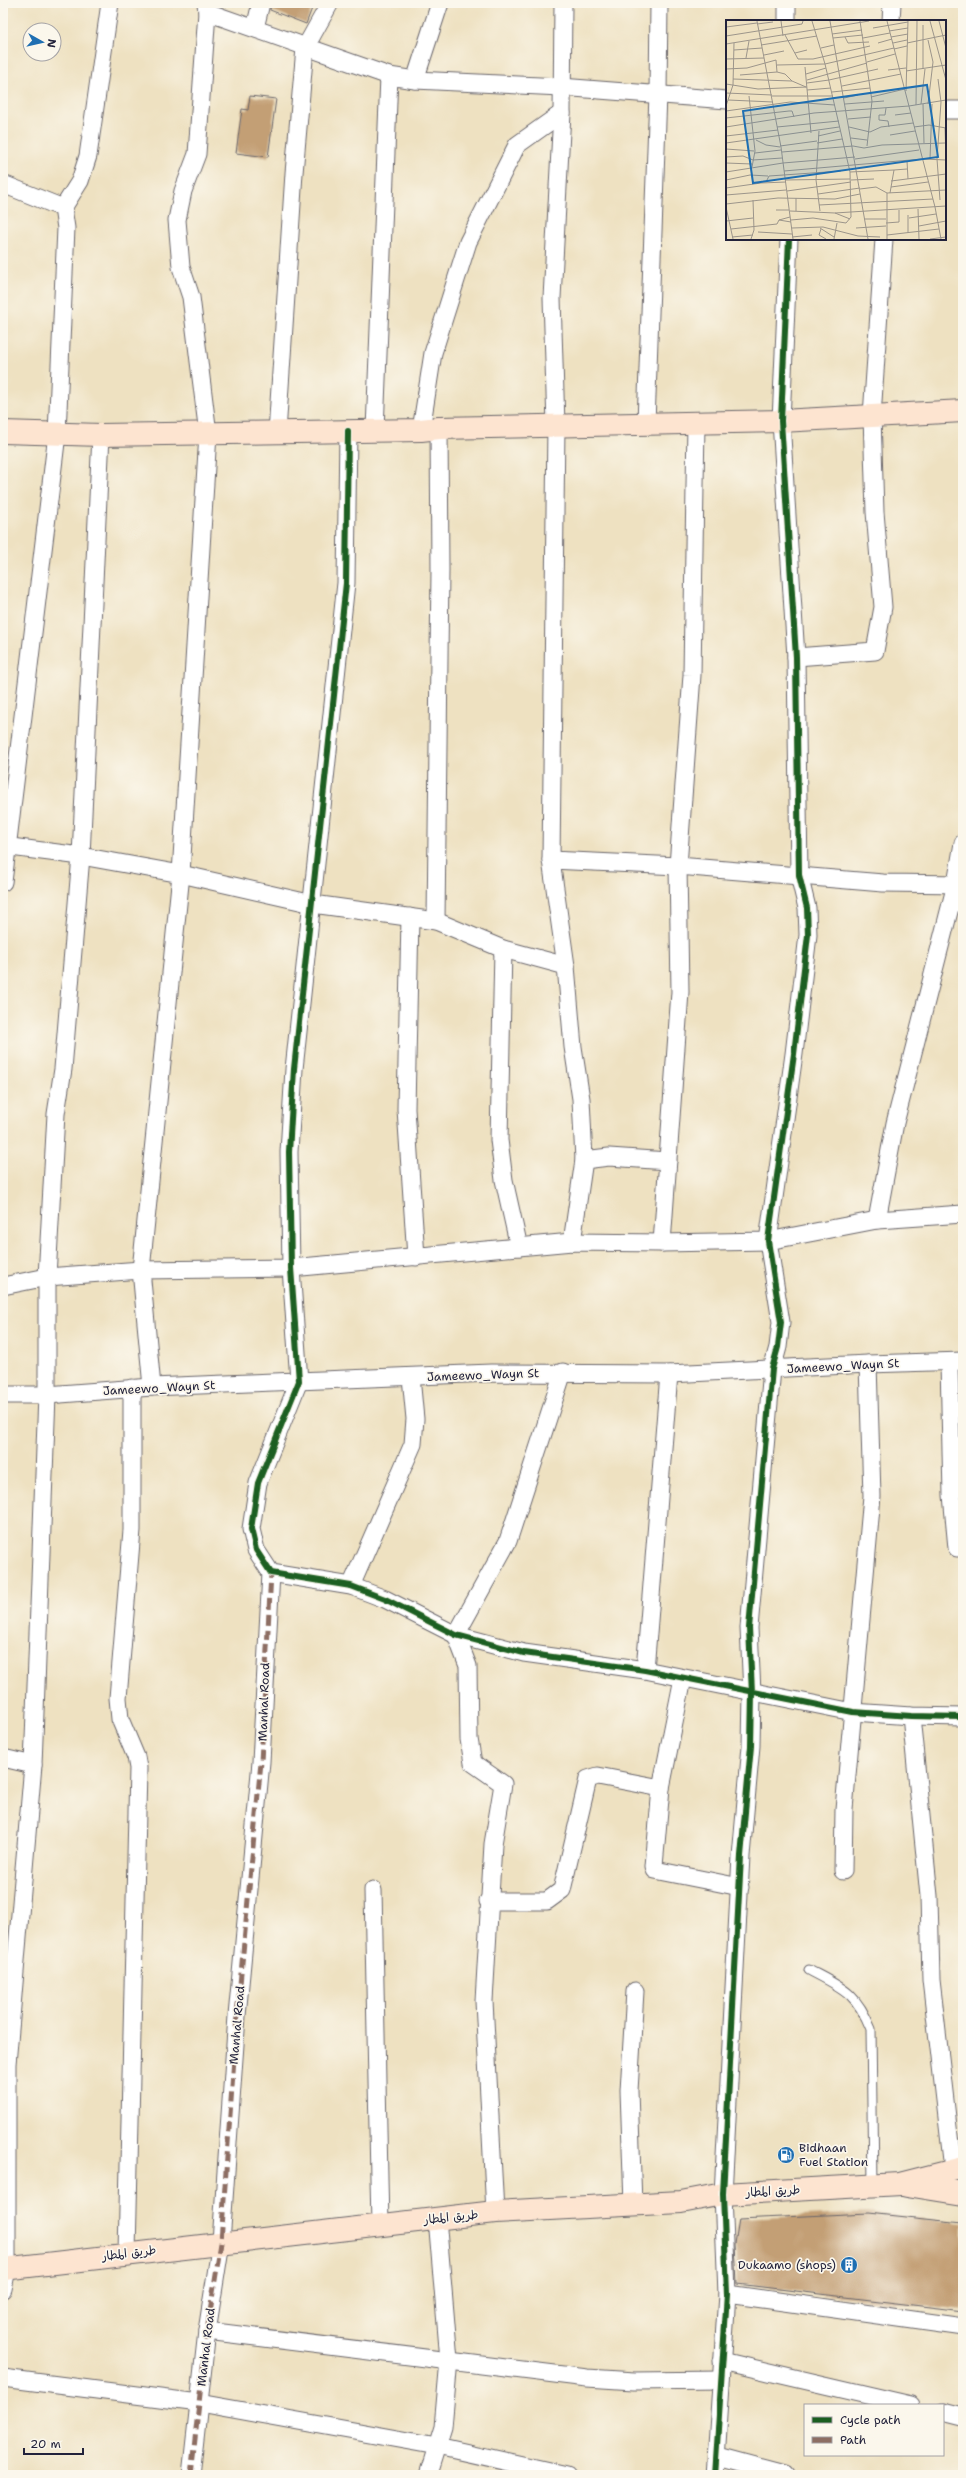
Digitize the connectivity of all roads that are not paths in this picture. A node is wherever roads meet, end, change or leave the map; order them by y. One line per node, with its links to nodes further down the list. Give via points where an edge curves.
1 (110, 3): 23 (street, via 88,156 80,181)
2 (261, 3): 12 (street)
3 (330, 3): 13 (street)
4 (440, 3): 15 (street)
5 (563, 3): 16 (street)
6 (659, 3): 17 (street)
7 (786, 3): 10 (street)
8 (892, 3): 11 (street)
9 (206, 8): 12 (street); 38 (street, via 196,154 183,191 177,220 181,267 191,298)
10 (787, 20)
11 (891, 20)
12 (255, 28): 13 (street)
13 (305, 48): 14 (street); 36 (street)
14 (389, 76): 15 (street); 33 (street)
15 (415, 80): 16 (street)
16 (561, 87): 17 (street); 21 (street)
17 (658, 94): 18 (street); 29 (street)
18 (726, 100)
19 (946, 110): 20 (street)
20 (963, 110)
21 (562, 113): 31 (street, via 552,298); 32 (street, via 517,144 468,242 433,352)
22 (3, 184): 23 (street)
23 (63, 208): 37 (street, via 66,228)
24 (789, 240): 28 (street)
25 (884, 240): 27 (street)
26 (963, 411): 27 (main road)
27 (872, 416): 28 (main road); 40 (street, via 883,606 875,651)
28 (782, 421): 30 (main road); 40 (street)
29 (646, 423): 30 (main road); 31 (main road)
30 (696, 423): 45 (street, via 692,675)
31 (556, 425): 32 (main road); 44 (street)
32 (430, 429): 33 (main road); 52 (street, via 440,570)
33 (375, 430): 34 (main road)
34 (348, 431): 36 (main road); 50 (street, via 347,570)
35 (3, 432): 37 (main road)
36 (277, 433): 38 (main road)
37 (57, 434): 39 (main road); 42 (street)
38 (208, 434): 39 (main road); 46 (street)
39 (101, 435): 43 (street)
40 (796, 657): 47 (street)
41 (963, 843): 49 (street)
42 (4, 846): 43 (street); 48 (street)
43 (81, 856): 46 (street); 66 (street, via 63,1070 56,1114)
44 (551, 860): 45 (street); 54 (street)
45 (678, 866): 47 (street); 56 (street, via 680,992)
46 (181, 874): 50 (street); 65 (street)
47 (799, 875): 49 (street, via 883,883); 59 (street, via 807,908 808,934)
48 (3, 882)
49 (960, 884): 58 (street, via 895,1123)
50 (313, 904): 51 (street); 64 (street, via 294,1069 288,1152)
51 (410, 917): 52 (street); 63 (street, via 406,1109)
52 (436, 921): 53 (street)
53 (503, 949): 54 (street); 62 (street, via 499,1140 504,1180)
54 (566, 966): 55 (street, via 573,1047 581,1099)
55 (584, 1160): 56 (street, via 609,1157); 60 (street)
56 (668, 1161): 61 (street)
57 (963, 1214): 58 (street)
58 (877, 1220): 59 (street)
59 (768, 1240): 61 (street); 70 (street, via 781,1322)
60 (572, 1242): 61 (street); 62 (street)
61 (662, 1243)
62 (519, 1247): 63 (street)
63 (416, 1257): 64 (street)
64 (291, 1268): 65 (street); 74 (street)
65 (141, 1270): 66 (street); 75 (street)
66 (47, 1277): 67 (street); 78 (street)
67 (3, 1286)
68 (956, 1362): 69 (street, Jameewo_Wayn St); 79 (street, via 952,1495)
69 (868, 1364): 70 (street, Jameewo_Wayn St); 86 (street, via 872,1496)
70 (772, 1369): 72 (street, Jameewo_Wayn St); 85 (street, via 749,1628)
71 (563, 1372): 72 (street, Jameewo_Wayn St); 73 (street, Jameewo_Wayn St); 82 (street, via 508,1541)
72 (669, 1374): 83 (street)
73 (411, 1377): 74 (street, Jameewo_Wayn St); 81 (street, via 415,1419 412,1444)
74 (299, 1381): 75 (street, Jameewo_Wayn St); 80 (street, via 258,1484 254,1503 251,1528 256,1550)
75 (152, 1387): 76 (street, Jameewo_Wayn St)
76 (132, 1388): 78 (street, Jameewo_Wayn St); 109 (street, via 132,1530 118,1698 120,1719 138,1768)
77 (3, 1395): 78 (street, Jameewo_Wayn St)
78 (47, 1395): 90 (street)
79 (957, 1548)
80 (271, 1573): 81 (street); 108 (street, Manhal Road, via 261,1762 237,2016)
81 (351, 1586): 82 (street, via 386,1599)
82 (456, 1635): 83 (street, via 524,1654); 95 (street, via 468,1666 469,1738 474,1764 503,1784 492,1844)
83 (645, 1670): 84 (street)
84 (683, 1678): 85 (street); 91 (street)
85 (752, 1693): 86 (street); 93 (street, via 751,1746)
86 (853, 1712): 87 (street); 92 (street, via 844,1809)
87 (911, 1716): 88 (street); 99 (street, via 929,1896 932,1980)
88 (963, 1716)
89 (3, 1758): 90 (street)
90 (33, 1765): 98 (street)
91 (662, 1788): 93 (street, via 654,1866 656,1870); 95 (street, via 598,1776 588,1779 562,1890 547,1901)
92 (843, 1871)
93 (740, 1887): 102 (street)
94 (373, 1890): 107 (street)
95 (488, 1901): 105 (street, via 484,2001)
96 (809, 1970): 101 (lane, via 845,1989 862,2008 871,2029)
97 (635, 1991): 104 (street, via 629,2090)
98 (5, 2064): 110 (street)
99 (958, 2169): 100 (main road, طريق المطار)
100 (900, 2184): 101 (main road, طريق المطار); 103 (main road, طريق المطار)
101 (873, 2185): 102 (main road, طريق المطار)
102 (723, 2194): 104 (main road, طريق المطار, via 681,2202); 111 (street)
103 (963, 2194)
104 (633, 2204): 105 (main road, طريق المطار)
105 (495, 2212): 106 (main road, طريق المطار)
106 (437, 2218): 107 (main road, طريق المطار); 114 (street)
107 (380, 2225): 108 (main road, طريق المطار)
108 (221, 2242): 109 (main road, طريق المطار); 113 (street, Manhal Road)
109 (127, 2253): 110 (main road, طريق المطار)
110 (4, 2276)
111 (727, 2294): 112 (street); 115 (street)
112 (963, 2327)
113 (207, 2331): 114 (street); 118 (street, Manhal Road)
114 (449, 2360): 117 (street, via 587,2378 634,2381); 122 (street, via 443,2427)
115 (722, 2361): 117 (street); 119 (street)
116 (3, 2378): 118 (street)
117 (721, 2380): 123 (street)
118 (199, 2403): 122 (street); 124 (street, Manhal Road)
119 (907, 2404)
120 (944, 2412): 121 (street)
121 (963, 2417)
122 (437, 2446): 125 (street); 126 (street)
123 (718, 2457): 127 (street); 128 (street)
124 (191, 2475)
125 (428, 2475)
126 (567, 2475)
127 (715, 2475)
128 (786, 2475)

